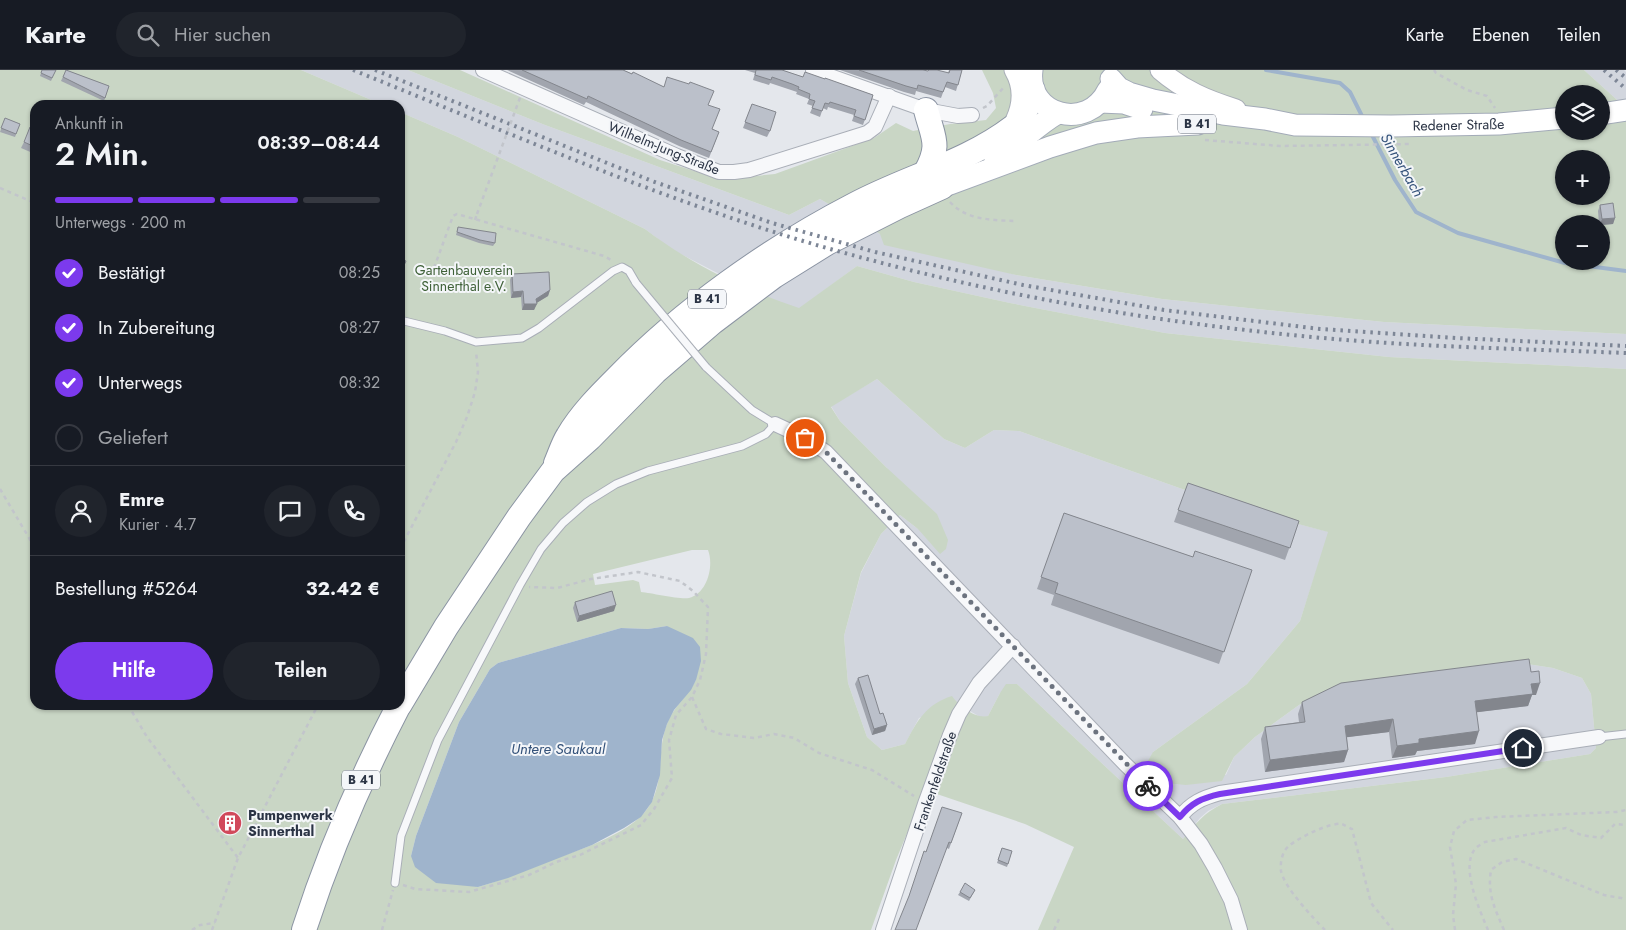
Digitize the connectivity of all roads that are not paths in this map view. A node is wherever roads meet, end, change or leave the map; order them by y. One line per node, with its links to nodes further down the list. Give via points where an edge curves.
1 (483, 70): 6 (street, Wilhelm-Jung-Straße, via 719,172 749,170 867,133 875,128)
2 (812, 70): 6 (street)
3 (1160, 70): 13 (main road, via 1193,94)
4 (1028, 75): 10 (main road, B 41, via 1043,104); 17 (main road, B 41, via 1031,106)
5 (1110, 75): 7 (main road, B 41, via 1109,88); 13 (main road, Redener Straße / B 41, via 1119,88 1153,100)
6 (889, 96): 8 (street)
7 (1100, 102): 10 (main road, via 1081,114); 15 (main road, Redener Straße / B 41, via 1124,103)
8 (926, 110): 12 (street, via 952,116); 18 (highway)
9 (1626, 110): 11 (main road)
10 (1058, 113): 20 (main road, B 41, via 998,158)
11 (1610, 113)
12 (972, 115)
13 (1265, 119): 16 (main road, Redener Straße / B 41)
14 (1555, 119): 16 (main road, Redener Straße / B 41, via 1396,136 1328,126)
15 (1198, 124): 16 (main road, Redener Straße / B 41, via 1249,132); 20 (main road, B 41, via 1096,133)
16 (1295, 125)
17 (1013, 127): 19 (highway, B 41)
18 (936, 142): 19 (highway, via 950,154); 20 (highway)
19 (962, 157): 20 (highway, B 41)
20 (934, 180): 24 (highway, B 41, via 854,205 810,230 701,303 645,350 602,393 568,436 553,471 451,619)
21 (405, 321): 22 (lane, bridge, via 476,342 522,338 622,267 629,271 706,367 752,410)
22 (775, 424): 23 (street, via 826,452); 29 (lane, via 766,434 742,446 648,471 616,484 586,502 541,549 438,740 401,836)
23 (1013, 646): 28 (street); 31 (street, Frankenfeldstraße, via 979,683 959,714)
24 (405, 696)
25 (397, 710): 30 (highway, B 41, via 344,819)
26 (1626, 734): 27 (lane)
27 (1599, 737): 28 (street, via 1220,794 1201,798)
28 (1180, 817): 32 (street, via 1215,868 1231,900)
29 (395, 883)
30 (304, 930)
31 (883, 930)
32 (1240, 930)

